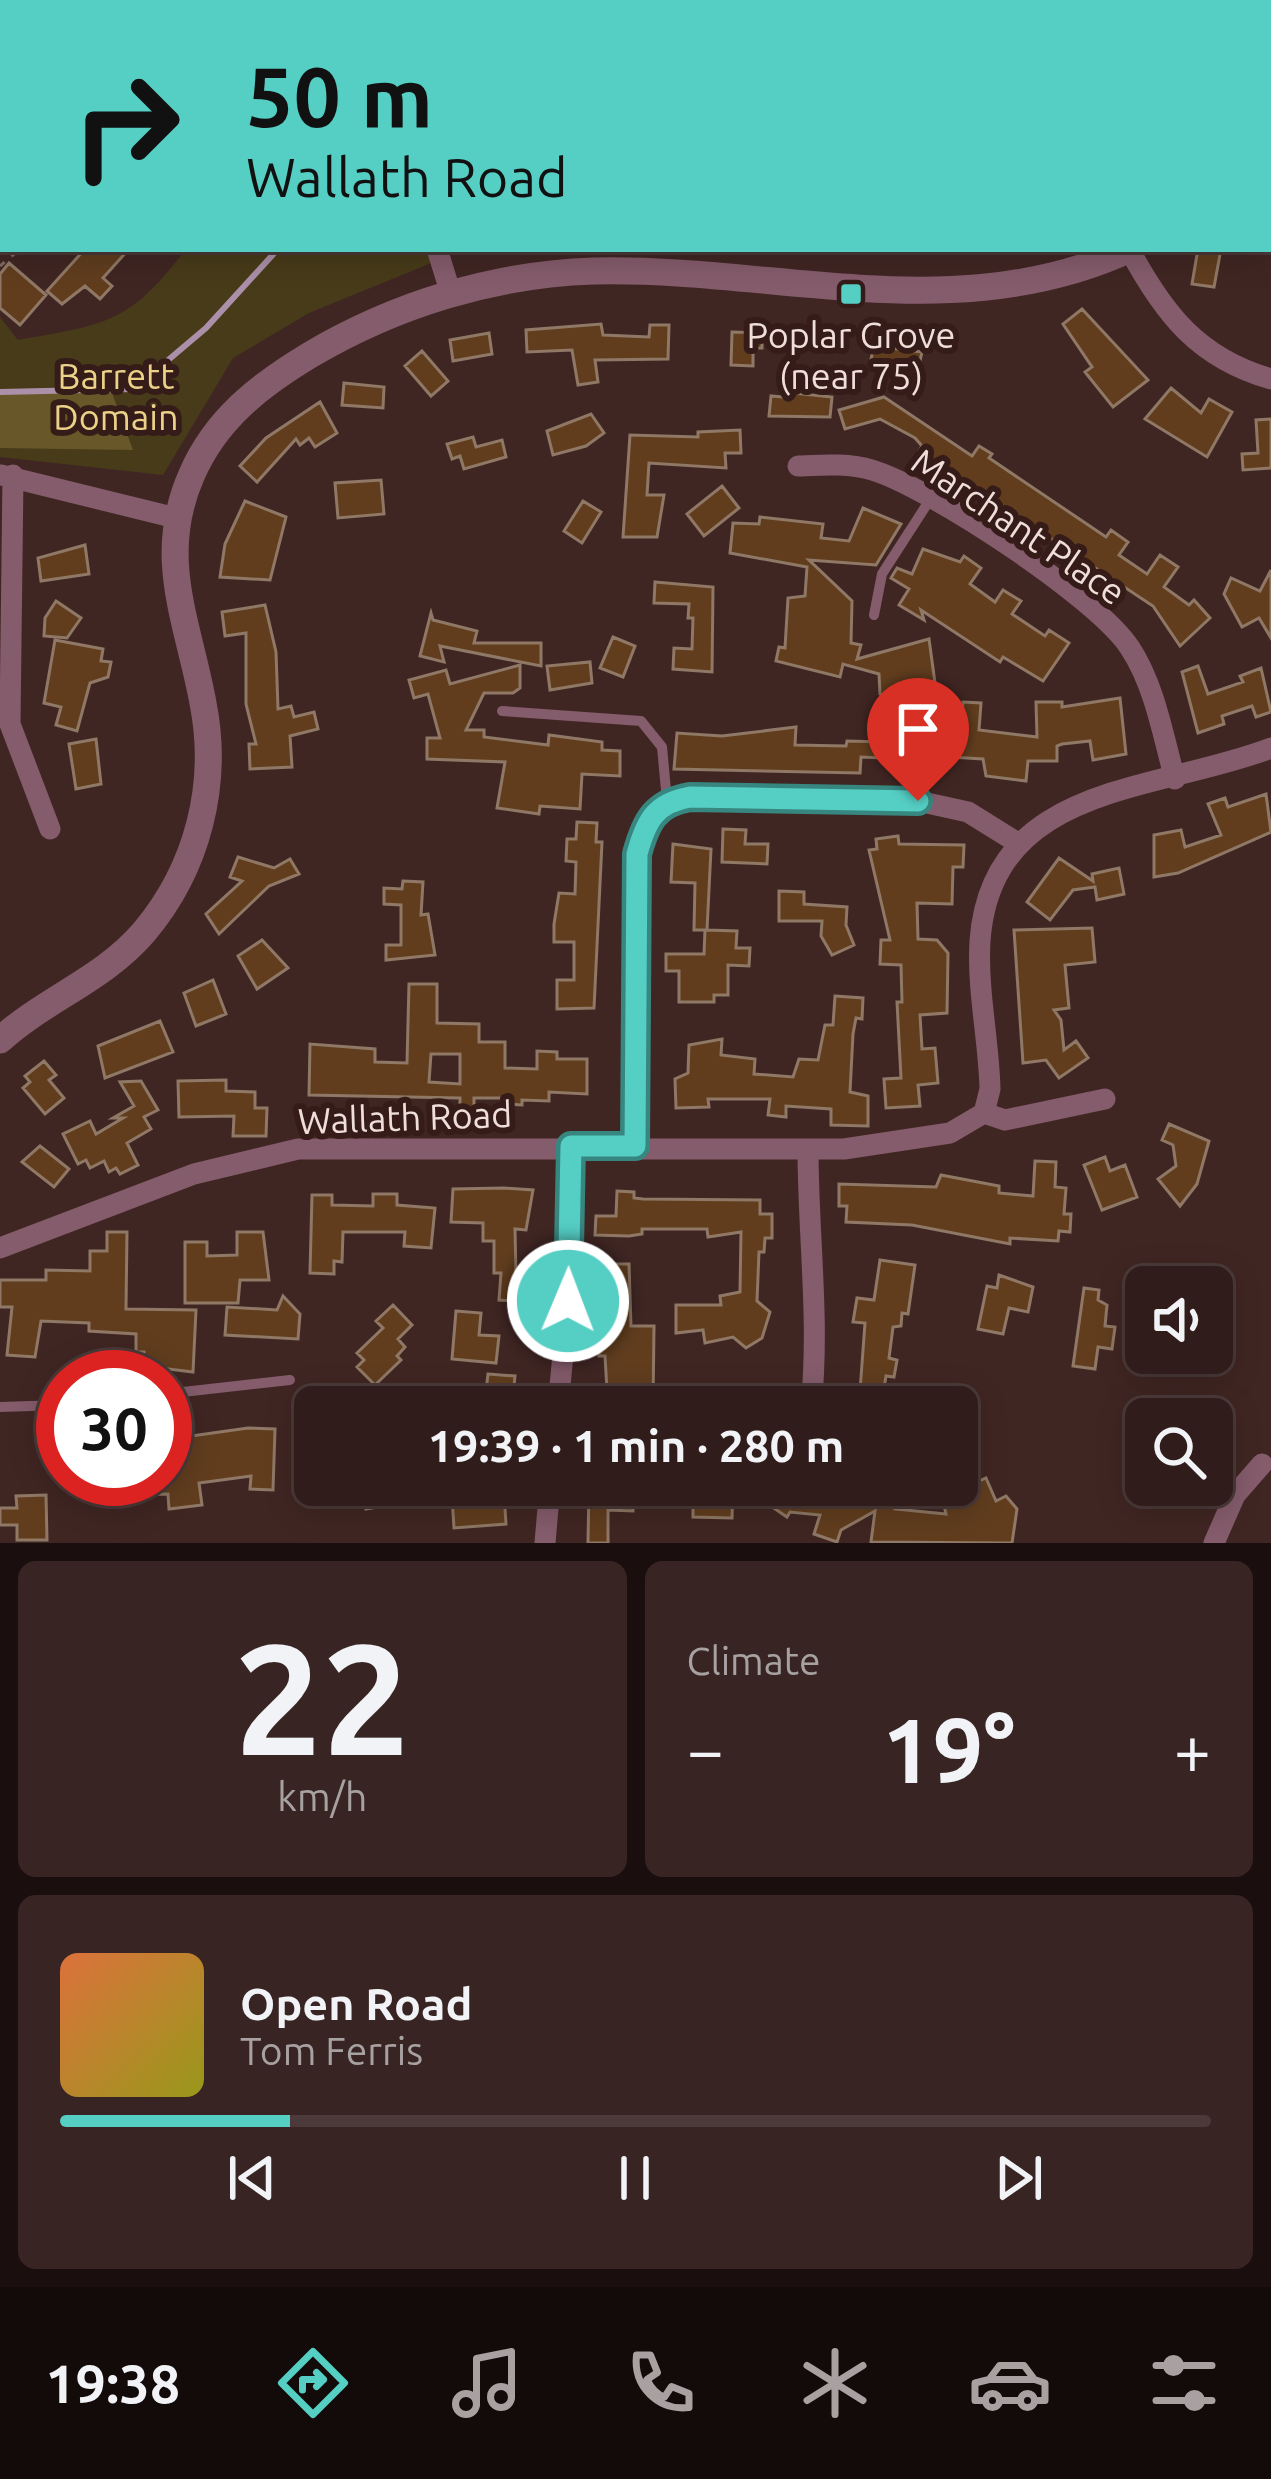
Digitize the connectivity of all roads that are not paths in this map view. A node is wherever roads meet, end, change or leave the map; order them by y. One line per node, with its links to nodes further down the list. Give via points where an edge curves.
1 (438, 252): 4 (street)
2 (1123, 252): 4 (street, via 1057,279 980,291 597,271)
3 (1132, 252): 5 (street, via 1190,339)
4 (451, 294): 9 (street, via 366,325 264,385 213,435)
5 (1271, 379)
6 (798, 466): 8 (street, Marchant Place, via 872,470)
7 (7, 475): 9 (street); 15 (street, via 10,724)
8 (931, 498): 10 (lane, via 882,574); 13 (street, Marchant Place, via 1116,630 1144,674)
9 (176, 518): 17 (street, via 172,577 209,756 196,839 174,890 122,956)
10 (874, 614)
11 (502, 711): 14 (lane, via 641,721 662,747)
12 (1271, 748): 13 (street)
13 (1175, 779): 16 (street, via 1091,798)
14 (667, 801): 16 (street, via 918,801 968,812); 21 (street, via 644,826 637,854)
15 (50, 829)
16 (1018, 843): 19 (street, via 983,915 990,1090)
17 (0, 1040)
18 (1105, 1099): 19 (street, Wallath Road, via 1005,1120)
19 (984, 1112): 22 (street, Wallath Road, via 973,1124 925,1139)
20 (571, 1146): 21 (street, Wallath Road); 23 (street, Wallath Road, via 298,1149 194,1174); 25 (street)
21 (635, 1146): 22 (street, Wallath Road)
22 (808, 1149): 26 (street)
23 (0, 1248)
24 (290, 1380): 27 (lane)
25 (560, 1386)
26 (812, 1386)
27 (192, 1391)
28 (36, 1406): 29 (lane)
29 (0, 1407)
30 (1262, 1464): 33 (street, via 1235,1495)
31 (548, 1506): 32 (street)
32 (545, 1543)
33 (1214, 1543)

